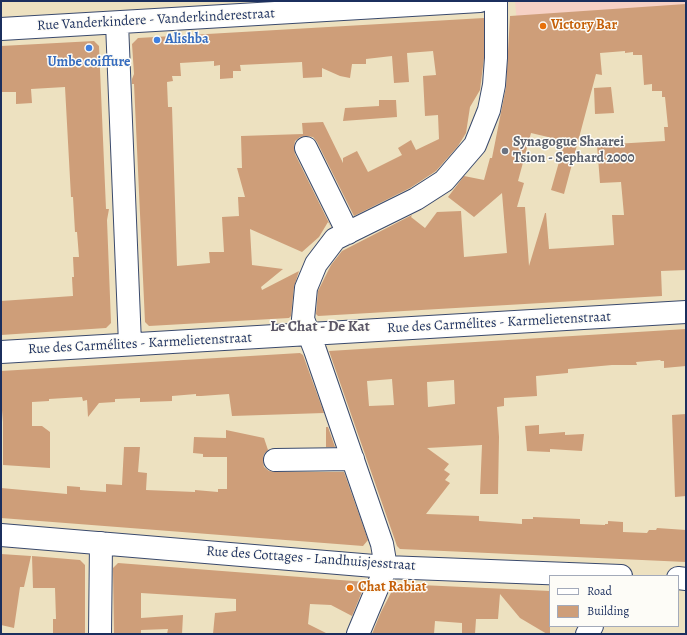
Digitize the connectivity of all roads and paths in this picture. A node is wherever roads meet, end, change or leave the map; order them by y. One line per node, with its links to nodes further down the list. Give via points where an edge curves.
1 (480, 1): 3 (street, Rue Vanderkindere - Vanderkinderestraat)
2 (496, 1): 6 (street, via 494,85 489,110 474,145 444,181 416,199)
3 (117, 23): 4 (street, Rue Vanderkindere - Vanderkinderestraat); 9 (street)
4 (1, 29)
5 (306, 148): 6 (street)
6 (348, 233): 8 (street, via 335,239 316,264 306,288 303,319)
7 (686, 312): 8 (street, Rue des Carmélites - Karmelietenstraat)
8 (309, 334): 9 (street, Rue des Carmélites - Karmelietenstraat); 11 (street)
9 (130, 344): 10 (street, Rue des Carmélites - Karmelietenstraat)
10 (1, 352)
11 (353, 459): 12 (street); 15 (street, via 382,544)
12 (275, 460)
13 (1, 535): 14 (street, Rue des Cottages - Landhuisjesstraat)
14 (101, 543): 15 (street, Rue des Cottages - Landhuisjesstraat); 17 (street)
15 (386, 567): 16 (street, Rue des Cottages - Landhuisjesstraat); 18 (street)
16 (585, 575)
17 (100, 634)
18 (358, 634)

